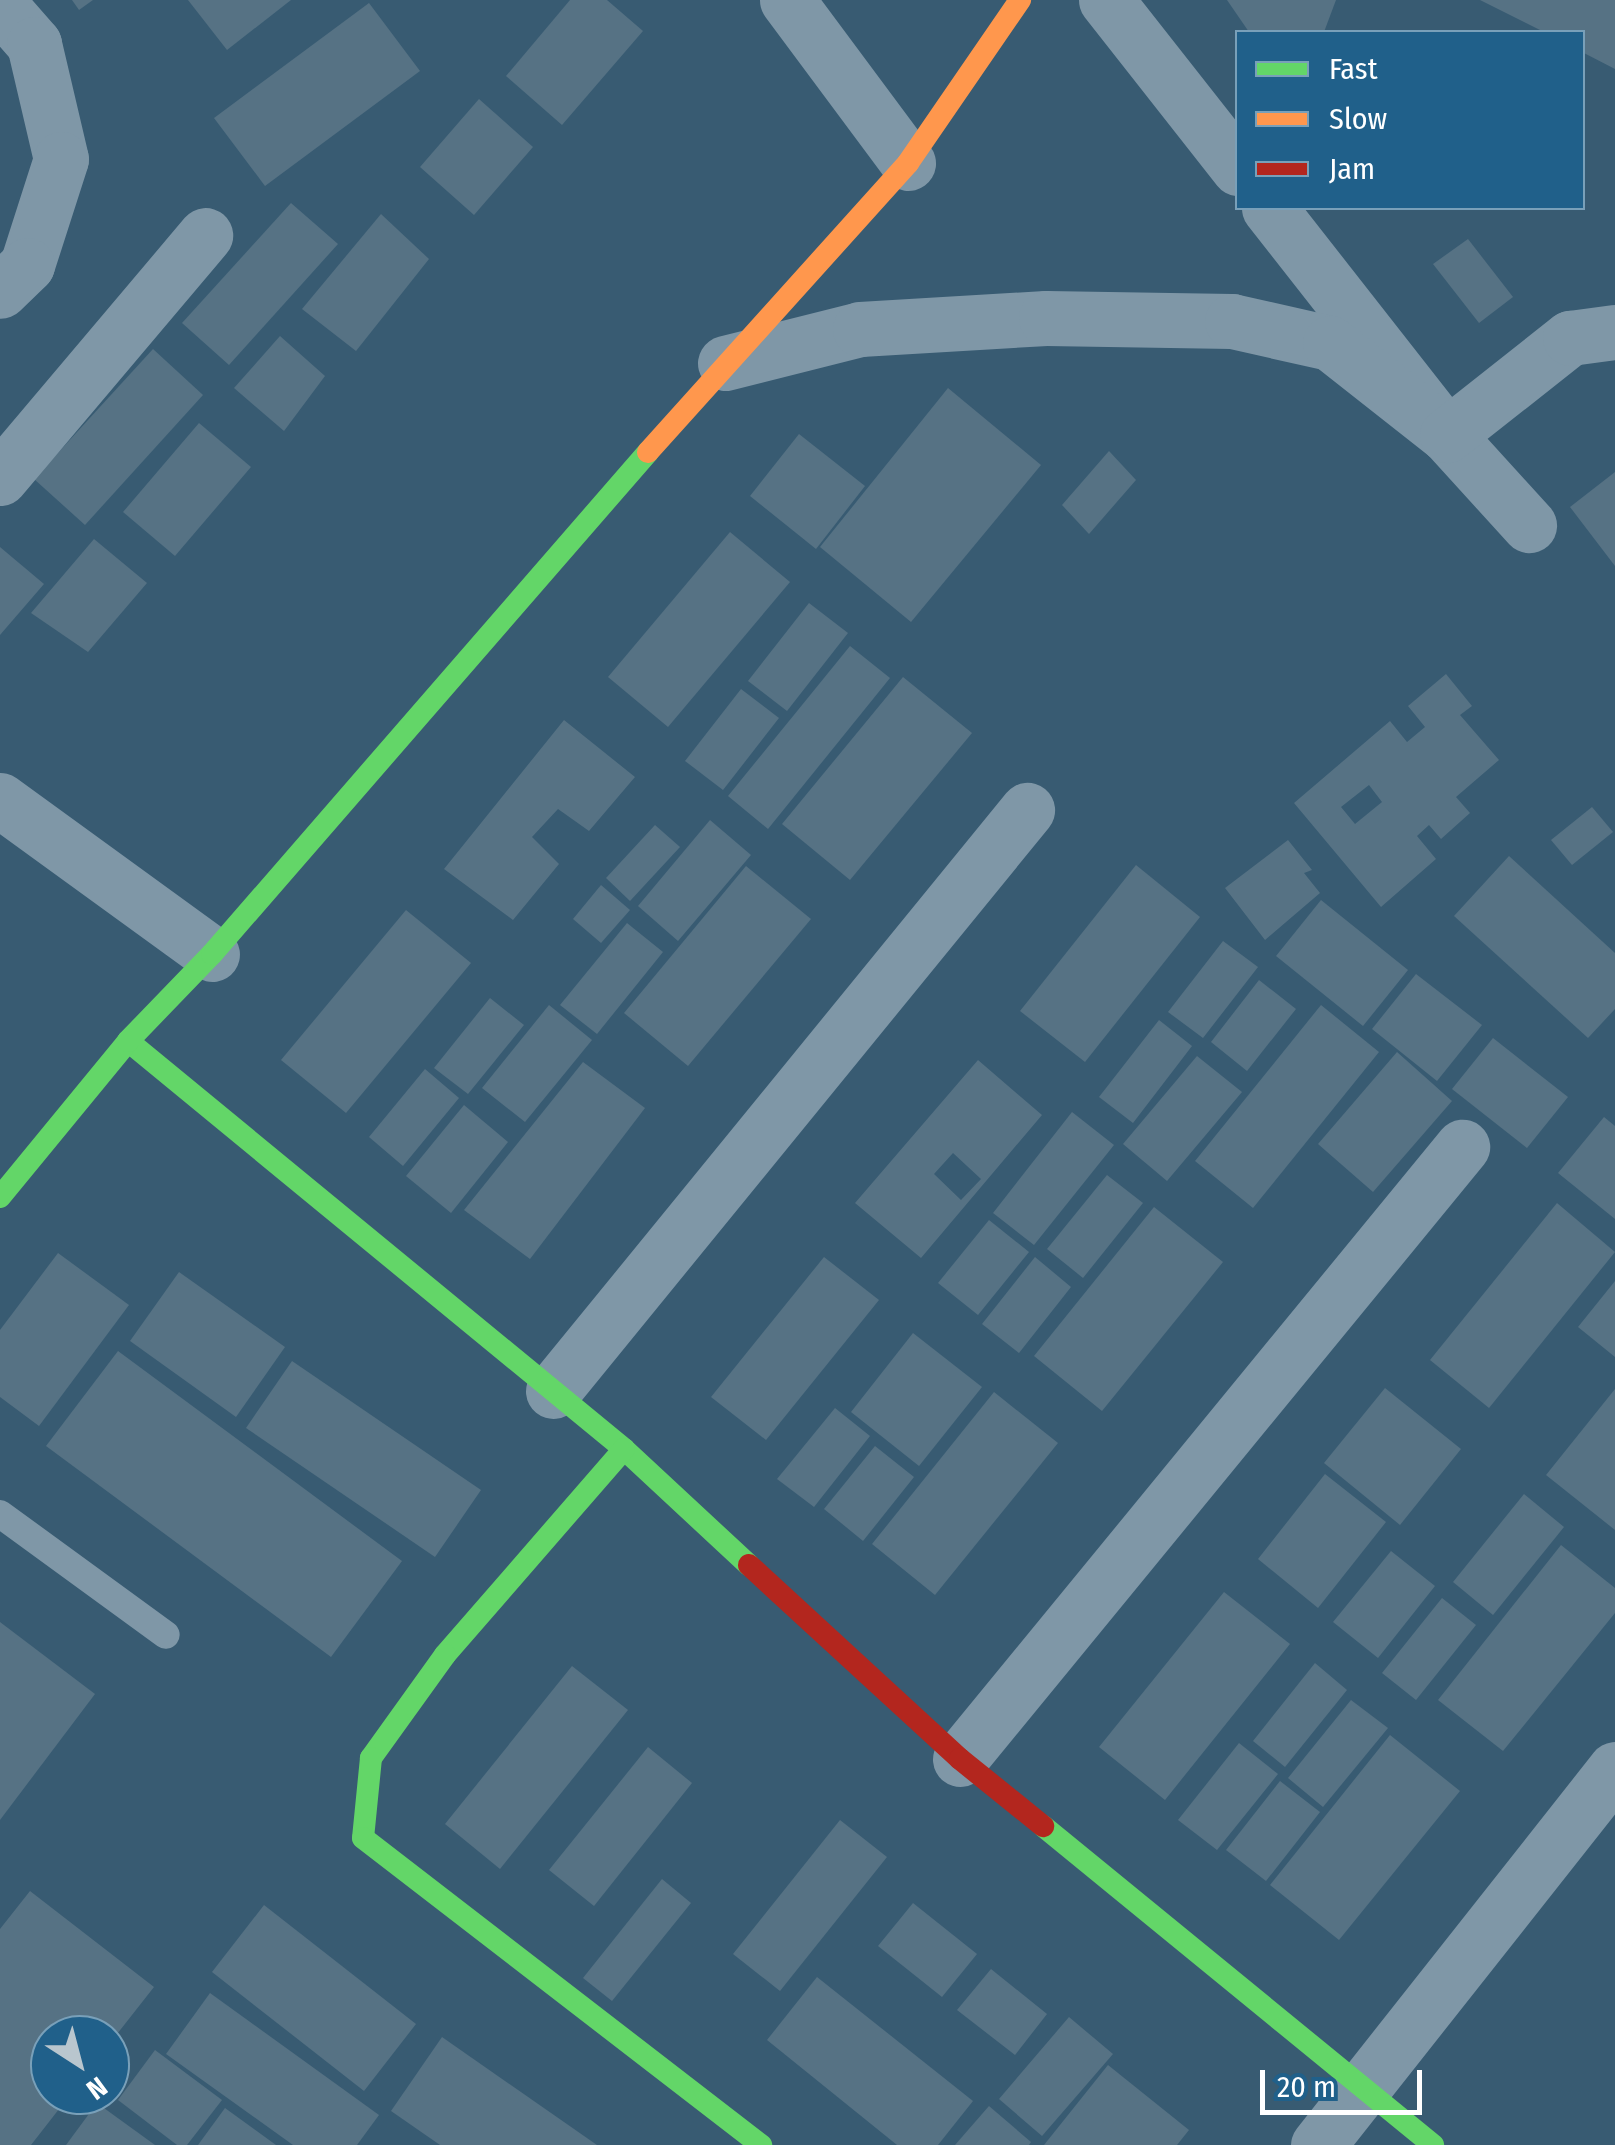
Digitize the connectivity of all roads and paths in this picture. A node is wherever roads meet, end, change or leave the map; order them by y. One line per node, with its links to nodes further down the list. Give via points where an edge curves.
1 (787, 0): 5 (street)
2 (1020, 0): 5 (street)
3 (1106, 0): 6 (street)
4 (0, 5): 9 (street, via 34,44 62,159 27,265)
5 (908, 164): 11 (street)
6 (1235, 164)
7 (1270, 210): 12 (street)
8 (205, 235): 13 (street)
9 (0, 291)
10 (1615, 332): 12 (street, via 1570,338)
11 (725, 363): 12 (street, via 860,329 1046,318 1232,321 1330,343); 17 (street)
12 (1447, 434): 14 (street)
13 (0, 478)
14 (1528, 526)
15 (0, 800): 17 (street)
16 (1027, 810): 21 (street)
17 (212, 954): 18 (street)
18 (128, 1041): 20 (street); 21 (street)
19 (1462, 1146): 25 (street)
20 (0, 1197)
21 (553, 1391): 22 (street)
22 (624, 1449): 25 (street); 28 (street, via 445,1655 371,1758 363,1838)
23 (0, 1514): 24 (lane)
24 (166, 1635)
25 (960, 1759): 27 (street)
26 (1615, 1769): 27 (street)
27 (1364, 2087): 29 (street); 30 (street)
28 (761, 2145)
29 (1318, 2145)
30 (1433, 2145)

